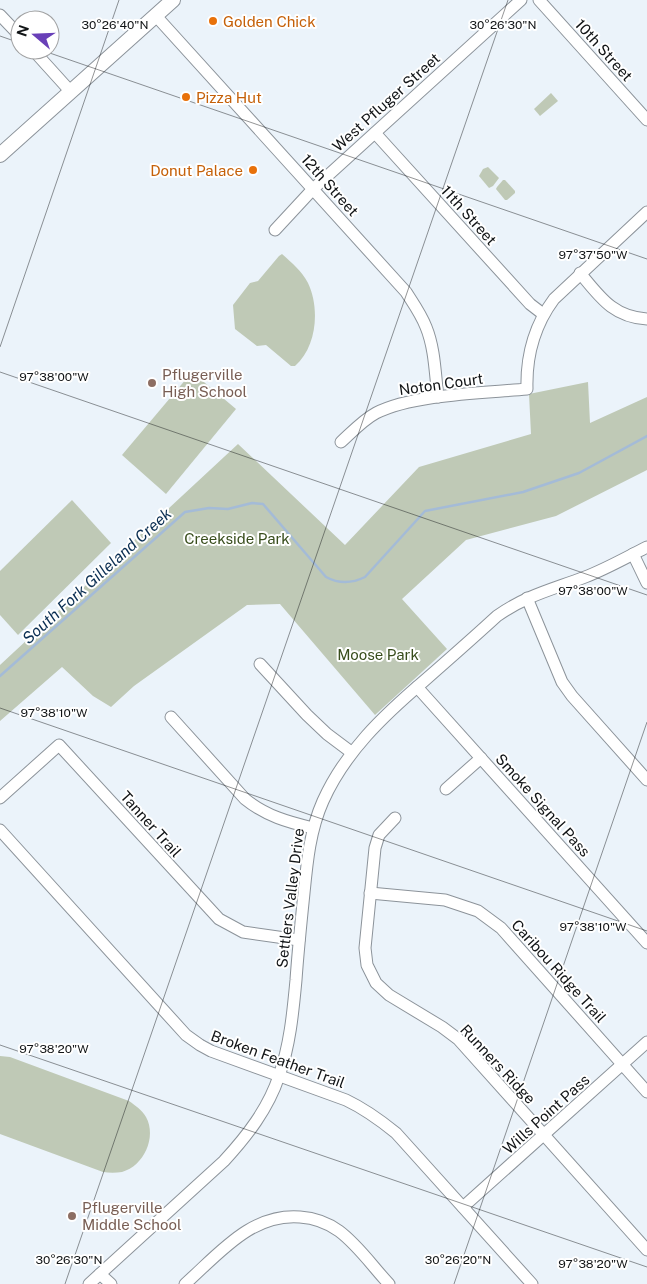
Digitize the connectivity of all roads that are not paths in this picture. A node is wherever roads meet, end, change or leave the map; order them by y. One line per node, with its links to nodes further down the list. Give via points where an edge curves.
1 (173, 0): 5 (main road)
2 (521, 0): 10 (street, West Pfluger Street)
3 (539, 0): 9 (street, 10th Street)
4 (0, 15): 6 (street)
5 (156, 16): 8 (main road); 12 (street, 12th Street)
6 (10, 26)
7 (42, 60): 8 (street)
8 (71, 92): 11 (main road)
9 (647, 120)
10 (375, 133): 12 (street, West Pfluger Street); 16 (street, 11th Street, via 530,304)
11 (0, 155)
12 (313, 189): 14 (street, West Pfluger Street); 18 (street, 12th Street, via 406,292 418,310 432,347)
13 (647, 212): 15 (street)
14 (275, 230)
15 (580, 273): 16 (street); 17 (street, via 614,310 633,318)
16 (543, 314): 18 (street, Noton Court, via 530,350 527,389)
17 (647, 319)
18 (438, 397): 19 (street, Noton Court, via 402,403 376,413)
19 (341, 442)
20 (647, 547): 21 (street, Settlers Valley Drive)
21 (633, 554): 22 (street); 23 (street, Settlers Valley Drive, via 587,576)
22 (647, 583)
23 (527, 598): 25 (street, Settlers Valley Drive, via 497,616); 29 (street, via 562,682)
24 (260, 664): 27 (street, via 307,715)
25 (417, 687): 27 (street, Settlers Valley Drive); 28 (street, Smoke Signal Pass)
26 (172, 717): 33 (street, via 254,806 275,818)
27 (351, 752): 33 (street, Settlers Valley Drive, via 332,781)
28 (481, 758): 30 (street); 37 (street, Smoke Signal Pass)
29 (647, 780)
30 (446, 789)
31 (0, 798): 36 (street, Tanner Trail, via 59,745 219,919 243,932)
32 (395, 818): 35 (street, Runners Ridge, via 379,835)
33 (313, 828): 36 (street, Settlers Valley Drive)
34 (0, 830): 40 (street, Broken Feather Trail, via 186,1035 212,1051)
35 (370, 893): 39 (street, Caribou Ridge Trail, via 445,900 478,911 501,928); 42 (street, Runners Ridge, via 364,948 367,965 376,983 389,996 458,1039)
36 (299, 940): 40 (street, Settlers Valley Drive, via 292,1020)
37 (647, 943)
38 (647, 1042): 39 (street, Wills Point Pass)
39 (622, 1065): 41 (street, Caribou Ridge Trail); 42 (street, Wills Point Pass)
40 (279, 1076): 43 (street, Broken Feather Trail, via 346,1100 379,1119 396,1133); 45 (street, Settlers Valley Drive, via 264,1108 240,1144)
41 (647, 1092)
42 (543, 1136): 43 (street, Wills Point Pass); 44 (street, Runners Ridge)
43 (463, 1207): 50 (street, Broken Feather Trail)
44 (647, 1250)
45 (100, 1274): 46 (street, Settlers Valley Drive); 47 (street)
46 (89, 1284)
47 (111, 1284)
48 (185, 1284): 49 (street, via 241,1234 273,1218 291,1216 317,1221 339,1231)
49 (389, 1284)
50 (532, 1284)

